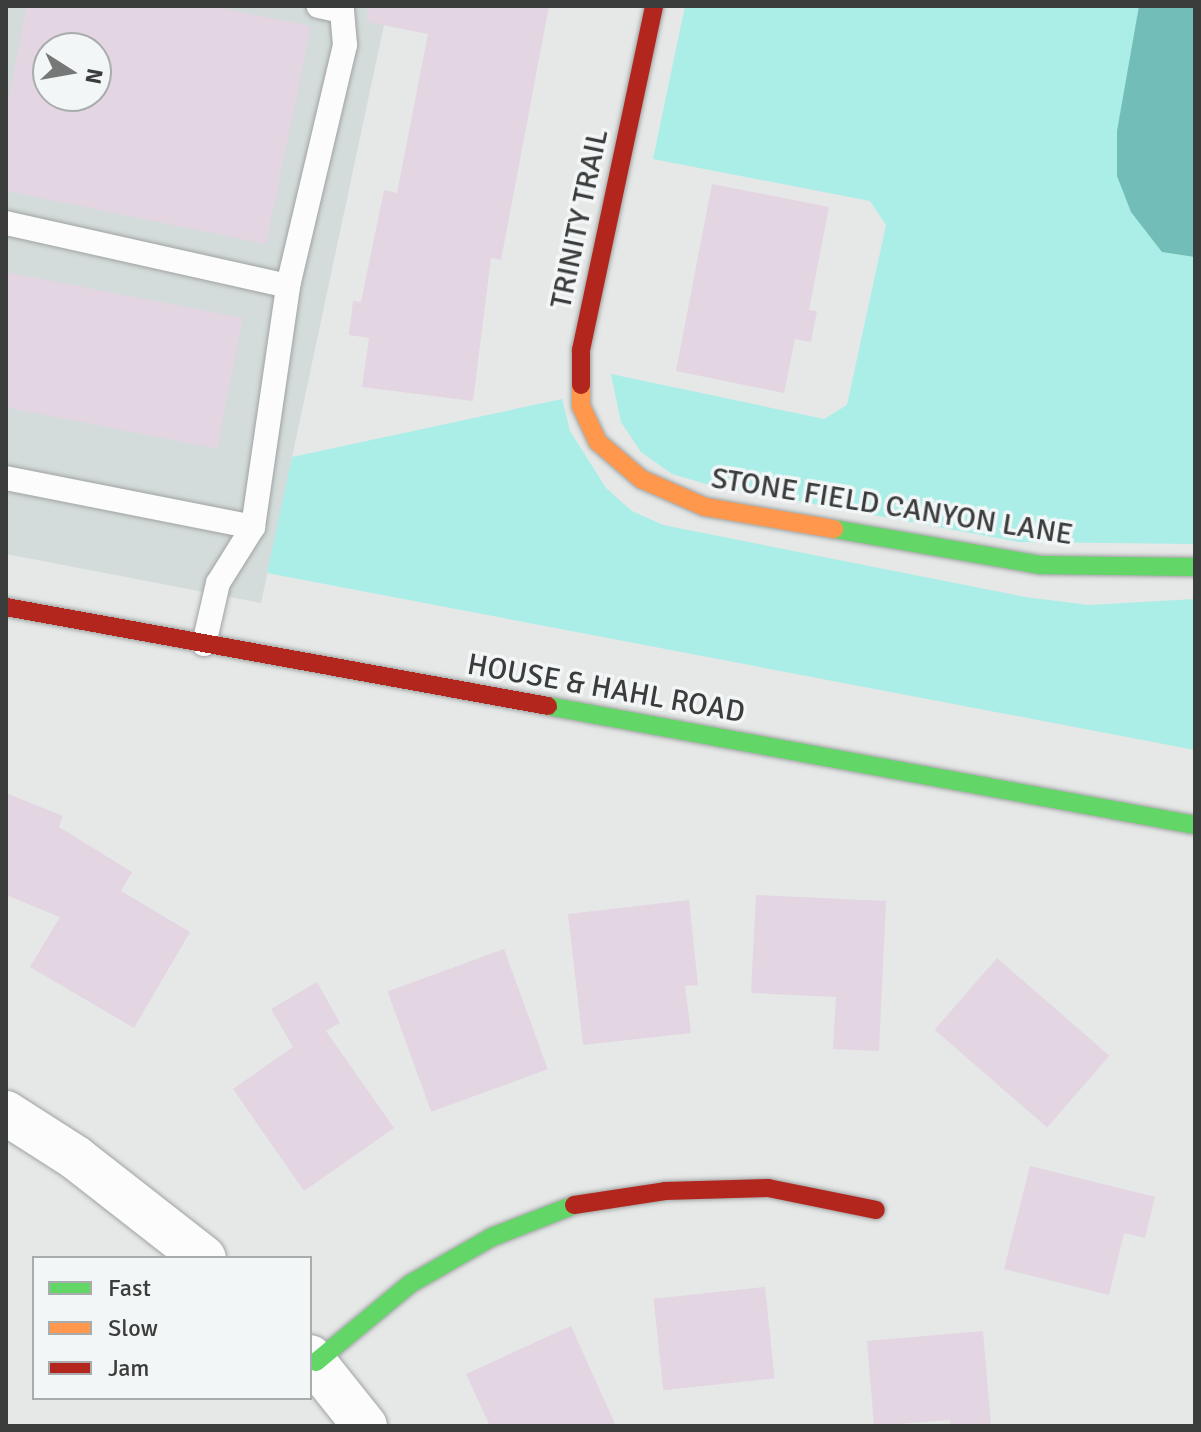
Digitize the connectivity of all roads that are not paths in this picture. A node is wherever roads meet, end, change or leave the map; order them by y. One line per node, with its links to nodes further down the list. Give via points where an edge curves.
1 (319, 6): 4 (lane, via 342,11 345,45)
2 (654, 6): 5 (street, TRINITY TRAIL, via 581,350 581,406)
3 (6, 223): 4 (lane)
4 (288, 286): 7 (lane)
5 (598, 442): 8 (street, STONE FIELD CANYON LANE, via 641,479 705,507 1040,565)
6 (6, 478): 7 (lane)
7 (253, 527): 10 (lane, via 218,583)
8 (1195, 567)
9 (6, 607): 10 (street, HOUSE & HAHL ROAD)
10 (204, 644): 11 (street, HOUSE & HAHL ROAD)
11 (1195, 825)
12 (6, 1113): 14 (street, via 76,1158)
13 (876, 1210): 15 (street, via 768,1188 665,1191 579,1203 492,1237 410,1284)
14 (201, 1256)
15 (313, 1359): 16 (street)
16 (365, 1426)

